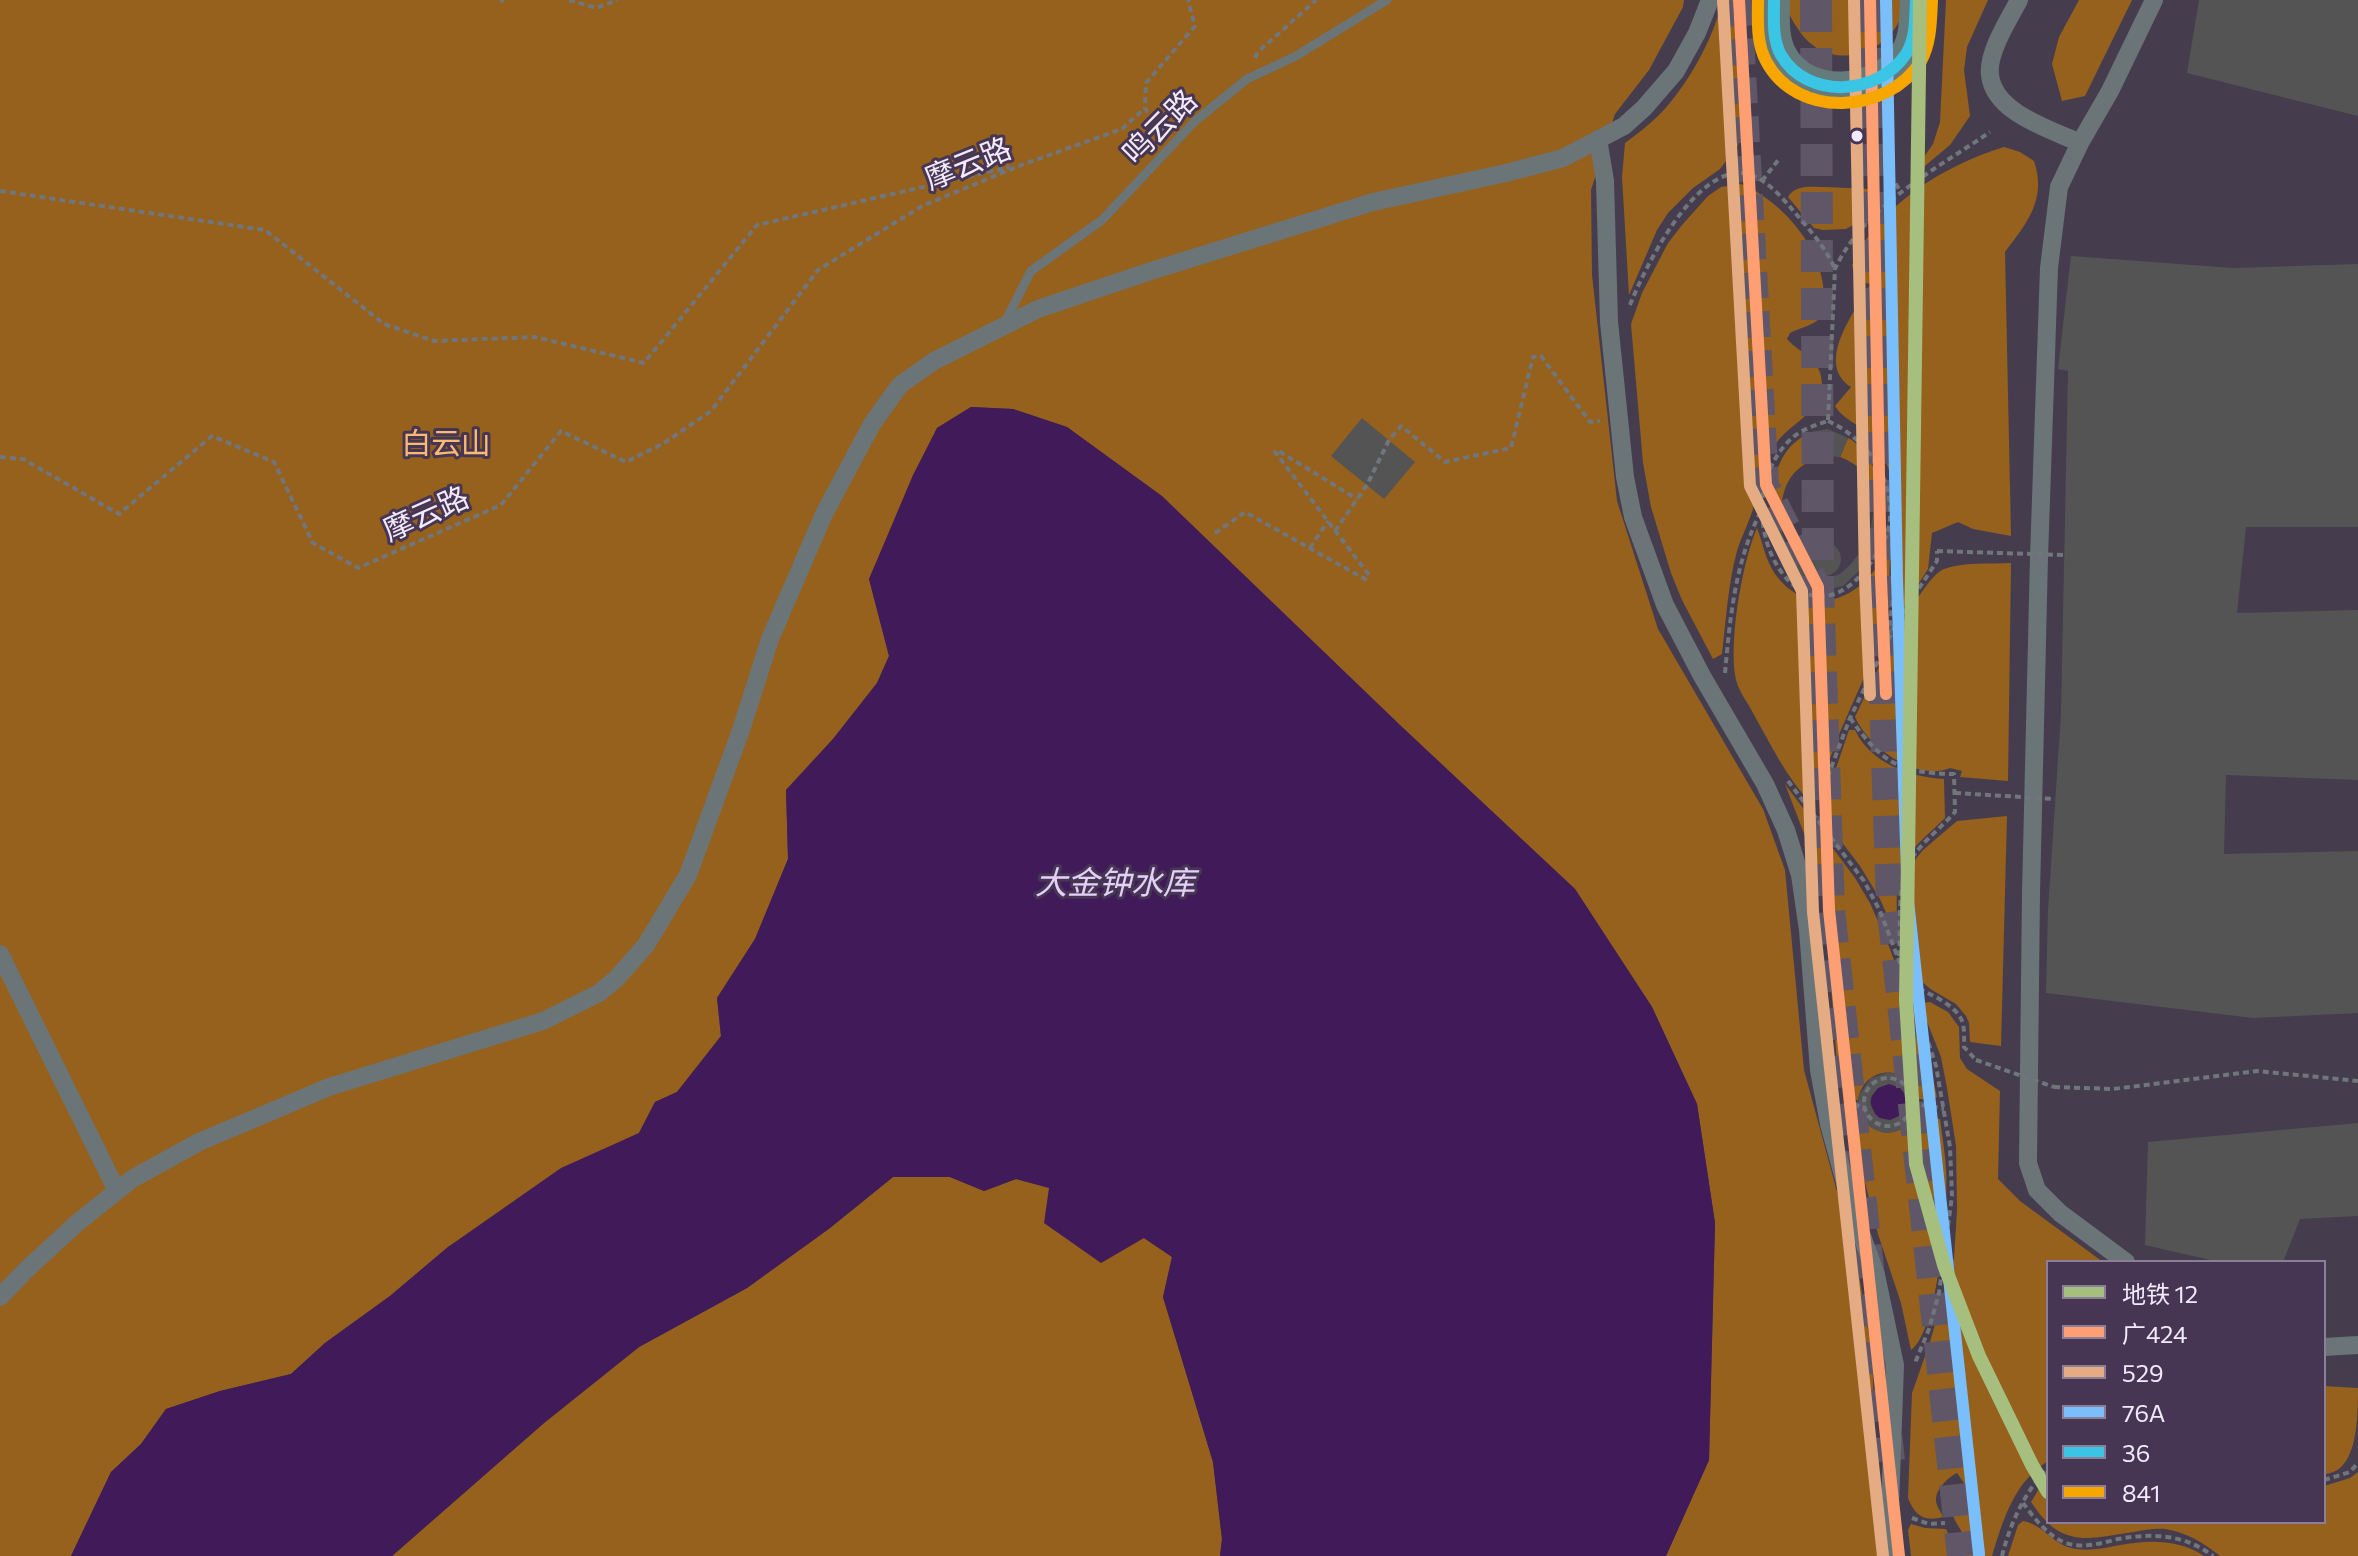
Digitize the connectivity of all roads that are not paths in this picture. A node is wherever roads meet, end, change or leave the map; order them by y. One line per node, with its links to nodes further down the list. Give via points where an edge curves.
1 (1387, 0): 9 (lane, 鸣云路, via 1296,56 1247,79 1194,122 1102,220 1031,271)
2 (1710, 0): 7 (street, via 1676,71 1624,126)
3 (1774, 0): 4 (highway, via 1774,31 1788,65 1806,81 1847,87 1866,85 1892,72 1912,43)
4 (1916, 0)
5 (2019, 0): 8 (street, via 1993,54 1990,75 2000,101)
6 (2154, 0): 8 (street)
7 (1598, 139): 9 (street, via 1563,158 1373,202 1151,271 1038,309); 16 (street, via 1605,181 1609,322 1633,517 1665,605 1765,784 1800,875 1829,1124 1876,1275 1895,1365 1890,1505)
8 (2080, 143): 12 (street, via 2059,187 2049,268 2028,1163 2037,1190 2048,1202)
9 (1003, 327): 11 (street, via 934,361 900,385 872,424 824,514 770,639 688,875 646,945 617,978 543,1021 329,1087 199,1142)
10 (0, 954): 11 (street)
11 (117, 1191): 13 (street)
12 (2123, 1260)
13 (0, 1297)
14 (2358, 1345): 15 (street)
15 (2326, 1347)
16 (1895, 1556)

